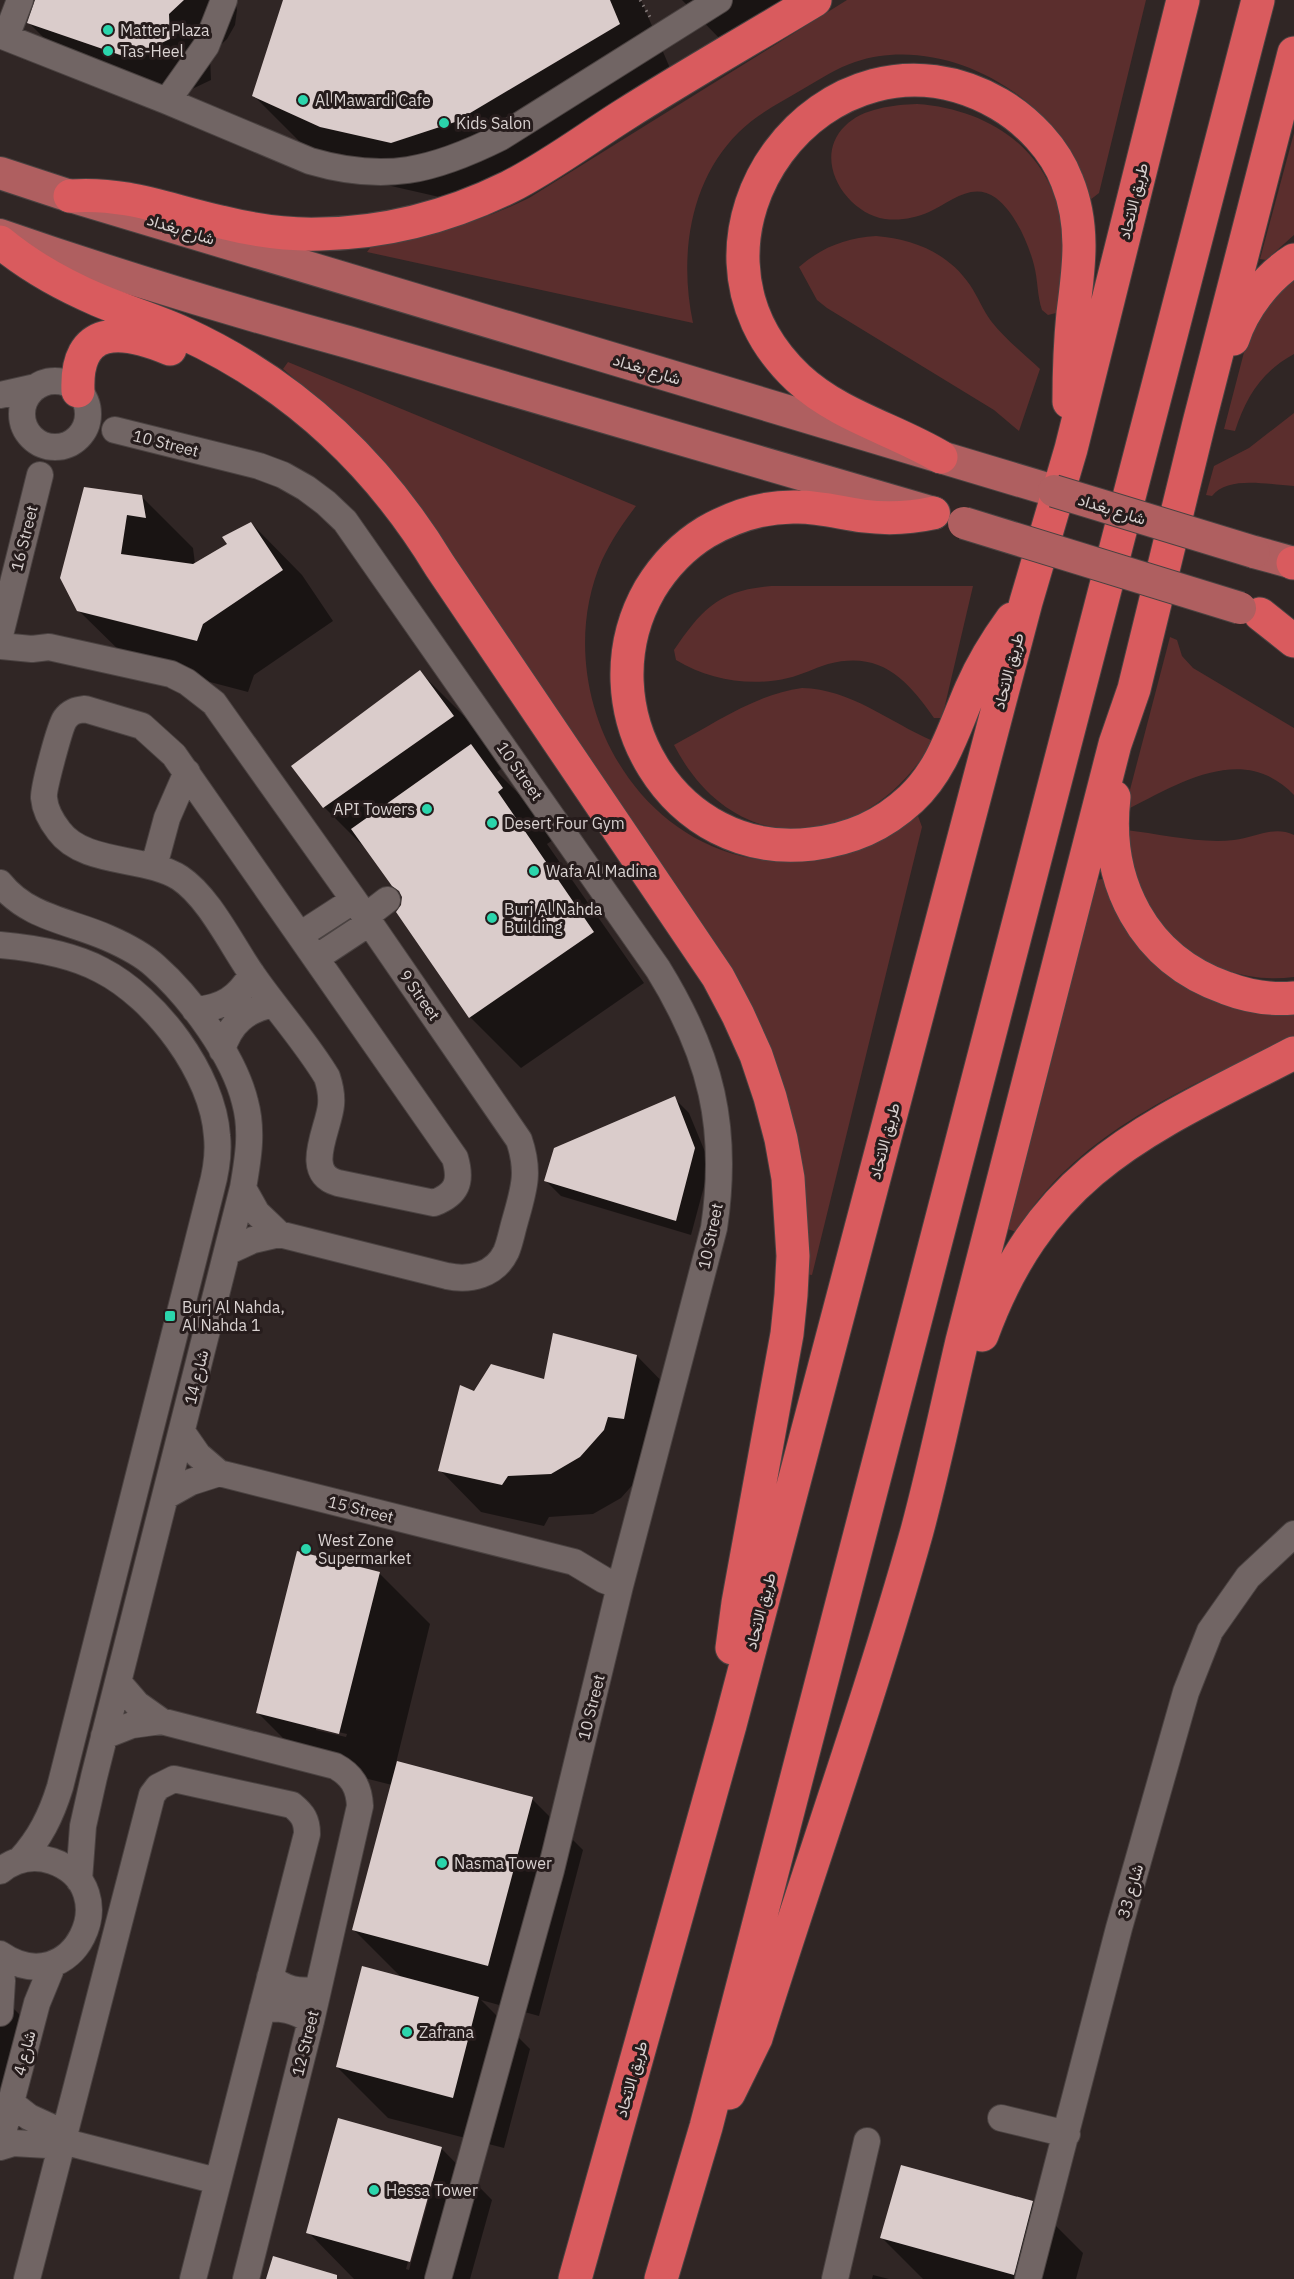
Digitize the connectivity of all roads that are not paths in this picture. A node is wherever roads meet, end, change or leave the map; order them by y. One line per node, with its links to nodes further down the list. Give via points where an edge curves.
1 (15, 0): 8 (street)
2 (20, 0): 8 (street)
3 (224, 0): 9 (street)
4 (719, 0): 12 (street, via 501,136 432,166 397,172 333,168)
5 (815, 0): 14 (highway, via 509,187 409,224 359,232 287,233 223,223 117,196)
6 (1183, 0): 26 (highway, طريق الاتحاد)
7 (1258, 0): 78 (highway)
8 (2, 36): 11 (street)
9 (206, 46): 11 (street); 12 (street)
10 (1294, 52): 22 (highway)
11 (167, 101): 12 (street)
12 (192, 112)
13 (0, 173): 14 (main road, شارع بغداد)
14 (70, 196): 27 (main road, شارع بغداد)
15 (0, 235): 29 (main road, via 222,307)
16 (0, 242): 31 (highway, via 74,289 242,363 298,402 377,477)
17 (1294, 260): 22 (highway, via 1266,285 1243,316 1216,388)
18 (36, 387): 19 (street); 20 (street, via 53,381 71,386); 23 (street, via 23,409)
19 (0, 395)
20 (82, 398): 24 (street); 25 (street, via 87,422); 31 (highway, via 77,371 83,354 97,341 116,335 134,336 174,351 283,415 364,485)
21 (0, 407): 23 (street)
22 (1198, 423): 37 (highway)
23 (27, 430): 25 (street, via 47,446 61,446); 28 (street)
24 (115, 430): 25 (street); 60 (street, 10 Street, via 275,472 306,488 345,521 658,969 686,1016 713,1093 720,1146 718,1201)
25 (74, 440): 28 (street)
26 (1071, 449): 27 (highway, via 1070,347 1080,246 1076,204 1066,178 1034,131 988,98 938,83 891,83 846,96 825,107 773,156 749,210 744,269 755,316 771,345 797,377 836,406); 32 (highway, طريق الاتحاد)
27 (941, 457): 30 (main road, شارع بغداد, bridge)
28 (40, 475): 35 (street, 16 Street)
29 (933, 513): 32 (highway, via 880,518 820,508 772,508 725,522 684,548 667,565 637,616 627,661 627,687 639,739 650,762 676,797 711,824 751,841 801,845 851,836 874,827 913,797 929,779 982,666); 33 (main road, bridge)
30 (1294, 563)
31 (440, 566): 64 (highway, via 718,977 756,1055 781,1139 791,1217 791,1295 738,1602 729,1684)
32 (1026, 602): 64 (highway, طريق الاتحاد)
33 (1250, 611): 34 (main road); 36 (highway)
34 (1294, 624)
35 (1, 635): 41 (street, 9 Street, via 34,635 50,647 171,674 201,691)
36 (1294, 641)
37 (1134, 689): 46 (highway, via 1114,797 1112,833 1118,869 1130,904 1150,936 1193,974 1236,992); 55 (highway, via 1115,744 1087,852 962,1341)
38 (187, 772): 39 (street, via 166,818); 39 (street, via 142,726 85,709 76,710 61,727 44,797 49,817 60,834 76,846 96,853); 42 (street)
39 (153, 866): 45 (street, via 182,879 194,890)
40 (0, 883): 48 (street, شارع 14, via 41,915 97,933 133,951 154,966)
41 (374, 909): 42 (street); 44 (street); 52 (street, 9 Street, via 519,1140 526,1172 522,1200 506,1252 485,1273 467,1279)
42 (300, 935): 44 (street)
43 (0, 945): 66 (street, شارع 14, via 78,960 139,994 170,1029 202,1082 218,1144 212,1190 60,1787 45,1827)
44 (316, 958): 47 (street, via 455,1158 457,1186 449,1197 434,1203 338,1183 322,1174 318,1166 331,1107 330,1086)
45 (252, 974): 47 (street); 48 (street, via 231,1000)
46 (1294, 998)
47 (273, 1004): 49 (street, via 242,1017 229,1032)
48 (195, 1010): 49 (street, شارع 14)
49 (222, 1050): 51 (street, شارع 14, via 245,1101 250,1131)
50 (1294, 1053): 55 (highway, via 1136,1136 1090,1171 1056,1204 1005,1278)
51 (243, 1188): 52 (street, via 257,1213); 53 (street, شارع 14)
52 (279, 1234): 53 (street)
53 (227, 1252): 54 (street, شارع 14)
54 (182, 1432): 56 (street, via 198,1455); 57 (street, شارع 14)
55 (943, 1432): 78 (highway, via 874,1674 756,2037 743,2069)
56 (219, 1473): 57 (street); 59 (street, 15 Street)
57 (166, 1496): 62 (street, شارع 14)
58 (1294, 1534): 79 (street, شارع 33, via 1248,1577 1210,1630 1186,1692 1119,1928)
59 (574, 1562): 60 (street); 61 (street)
60 (627, 1562): 61 (street, 10 Street)
61 (620, 1586): 87 (street, 10 Street, via 551,1870)
62 (118, 1682): 63 (street, via 137,1704); 65 (street, شارع 14)
63 (161, 1720): 65 (street, via 132,1725); 72 (street, 12 Street, via 335,1766 354,1782 360,1806)
64 (730, 1725): 88 (highway, طريق الاتحاد)
65 (104, 1736): 67 (street, شارع 14, via 83,1826)
66 (10, 1866): 67 (street, via 33,1858 46,1859)
67 (80, 1880): 70 (street, via 90,1912 87,1929 80,1944)
68 (0, 1954): 70 (street, via 24,1966)
69 (0, 1964): 74 (street)
70 (53, 1964): 76 (street, شارع 4, via 38,2002)
71 (270, 1977): 72 (street, via 292,1990); 73 (street); 80 (street, via 307,1834 302,1812 259,1797 183,1780 165,1782 152,1795)
72 (318, 1989): 75 (street, 12 Street)
73 (262, 2009): 75 (street, via 283,2008); 83 (street)
74 (0, 2013)
75 (311, 2021): 86 (street, 12 Street)
76 (11, 2103): 80 (street, via 53,2128); 82 (street, شارع 4)
77 (1001, 2118): 79 (street)
78 (706, 2127): 89 (highway)
79 (1067, 2134): 91 (street, شارع 33)
80 (62, 2140): 82 (street, via 48,2145); 83 (street); 84 (street)
81 (867, 2141): 90 (street)
82 (0, 2145)
83 (217, 2181): 85 (street)
84 (27, 2279)
85 (193, 2279)
86 (246, 2279)
87 (438, 2279)
88 (575, 2279)
89 (661, 2279)
90 (835, 2279)
91 (1028, 2279)

